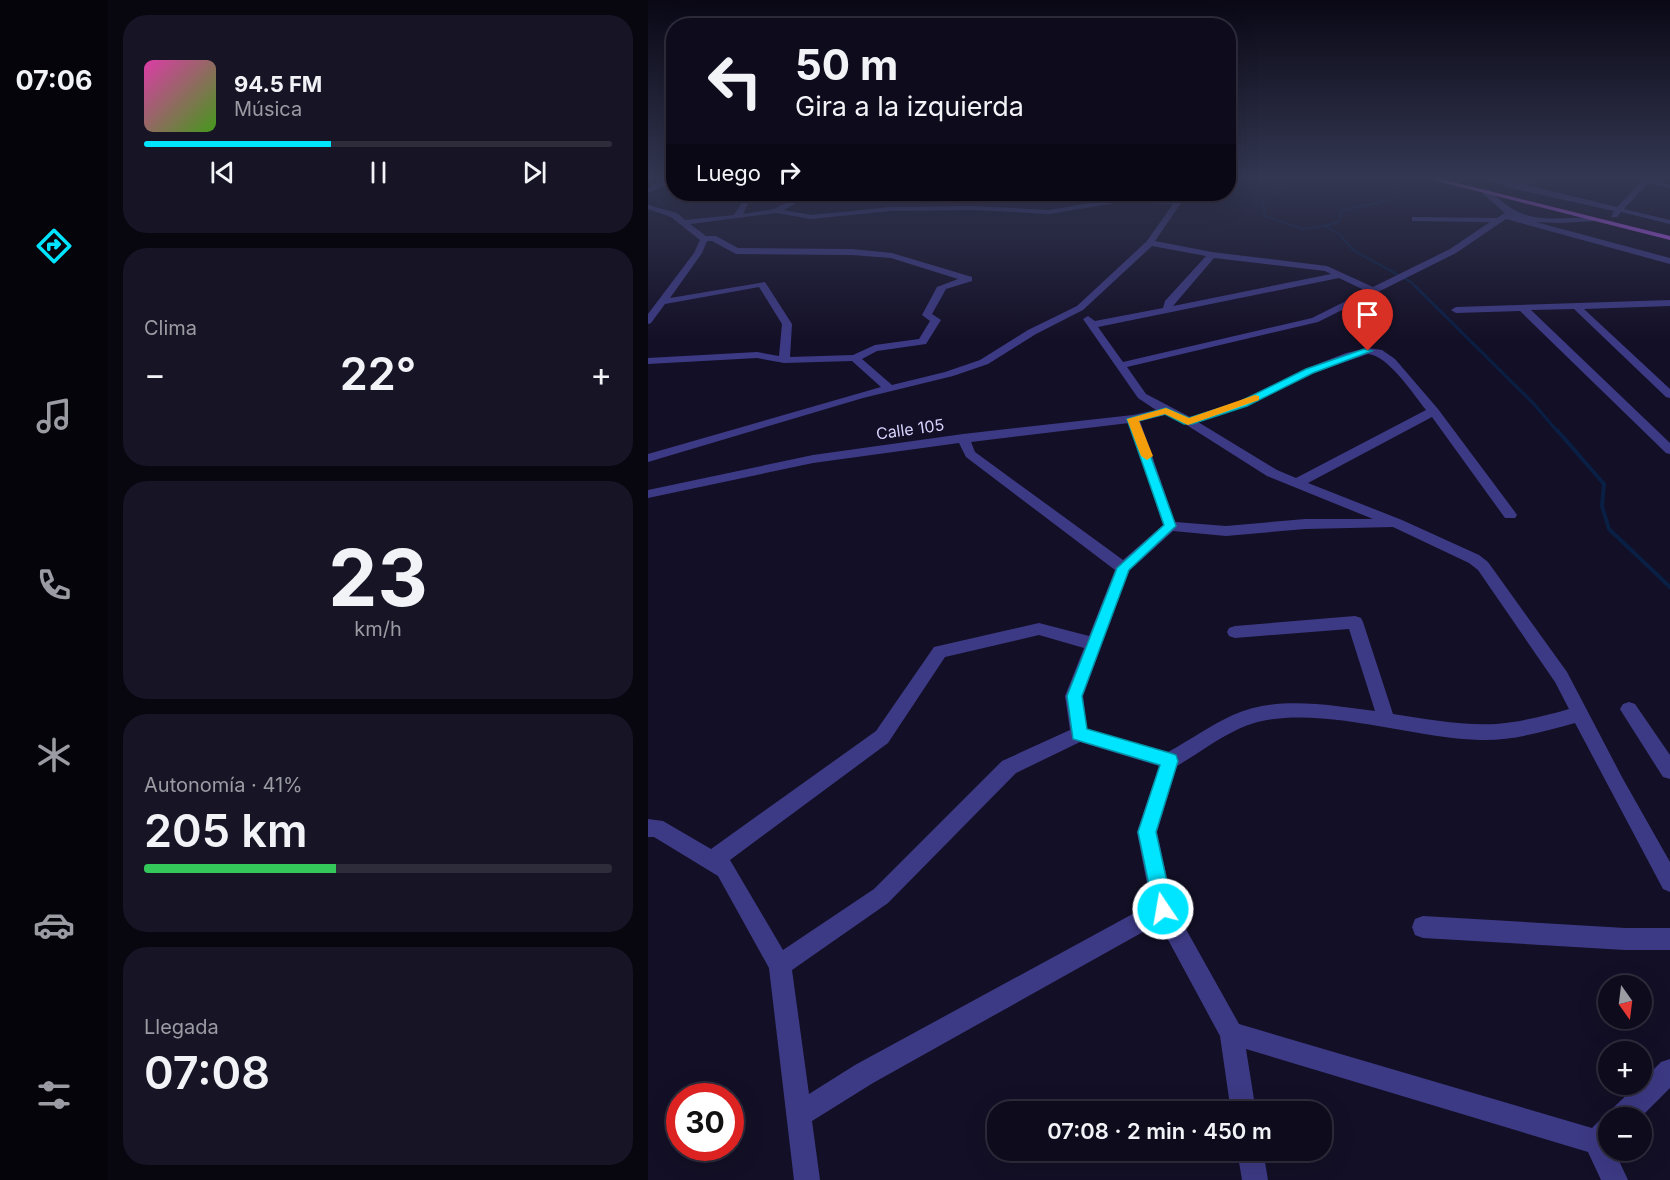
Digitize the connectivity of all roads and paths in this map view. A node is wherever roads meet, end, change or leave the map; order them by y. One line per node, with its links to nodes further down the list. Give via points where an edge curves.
1 (698, 231): 7 (street)
2 (712, 231): 7 (street)
3 (1158, 231): 9 (street)
4 (1483, 231): 13 (street, via 1453,251)
5 (1560, 231): 11 (street)
6 (1642, 231): 8 (main road)
7 (709, 238): 14 (street); 23 (street, via 736,251 892,256 969,279 942,287 927,315 936,320 922,342 875,348)
8 (1670, 238)
9 (1150, 243): 10 (street); 17 (street)
10 (1212, 255): 12 (street, via 1327,269); 19 (street, via 1168,303)
11 (1670, 261)
12 (1340, 275): 13 (street); 19 (street)
13 (1374, 291): 26 (street, via 1315,320)
14 (662, 302): 21 (street); 24 (street, via 762,284 787,324)
15 (1670, 303): 16 (street)
16 (1576, 306): 18 (street); 28 (street)
17 (1080, 308): 22 (street); 27 (street, via 984,362)
18 (1523, 308): 20 (street); 33 (street)
19 (1168, 310): 22 (street)
20 (1456, 310)
21 (648, 321)
22 (1092, 325): 26 (street)
23 (855, 358): 24 (street); 27 (street)
24 (784, 360): 25 (street, via 757,355)
25 (648, 361)
26 (1122, 365): 30 (street, via 1142,396)
27 (890, 389): 34 (street)
28 (1670, 395)
29 (1434, 411): 30 (street, Calle 105, via 1386,356 1368,351 1309,371 1243,404); 35 (street); 37 (street, Calle 105)
30 (1178, 416): 31 (street, Calle 105); 35 (street, via 1272,473)
31 (1132, 419): 32 (street, Calle 105); 39 (street)
32 (963, 438): 36 (street, Calle 105, via 813,459); 40 (street, via 970,454)
33 (1670, 450)
34 (648, 458)
35 (1297, 483): 38 (street)
36 (648, 494)
37 (1510, 515)
38 (1396, 523): 39 (street, via 1305,524 1226,531); 44 (street, via 1483,566 1561,677)
39 (1170, 526): 40 (street)
40 (1123, 568): 42 (street)
41 (1235, 632): 45 (street, via 1355,622)
42 (1094, 644): 46 (street, via 1074,696); 50 (street, via 1038,629 940,652 882,737)
43 (1629, 709): 48 (street)
44 (1580, 714): 45 (street, via 1482,733); 51 (street)
45 (1387, 721): 47 (street, via 1284,711 1249,715)
46 (1079, 734): 47 (street); 55 (street, via 1009,767 881,896)
47 (1170, 761): 52 (street, via 1147,832)
48 (1670, 771)
49 (648, 828): 50 (street, via 656,828)
50 (712, 861): 55 (street, via 725,869)
51 (1670, 882)
52 (1163, 909): 56 (street); 60 (street)
53 (1422, 927): 54 (street)
54 (1670, 939)
55 (780, 965): 60 (street)
56 (1231, 1033): 58 (street); 61 (street)
57 (1670, 1071): 59 (street)
58 (1242, 1101)
59 (1632, 1107)
60 (798, 1115): 64 (street)
61 (1598, 1135)
62 (1252, 1161): 65 (street)
63 (1609, 1161): 66 (street)
64 (807, 1180)
65 (1255, 1180)
66 (1615, 1180)

